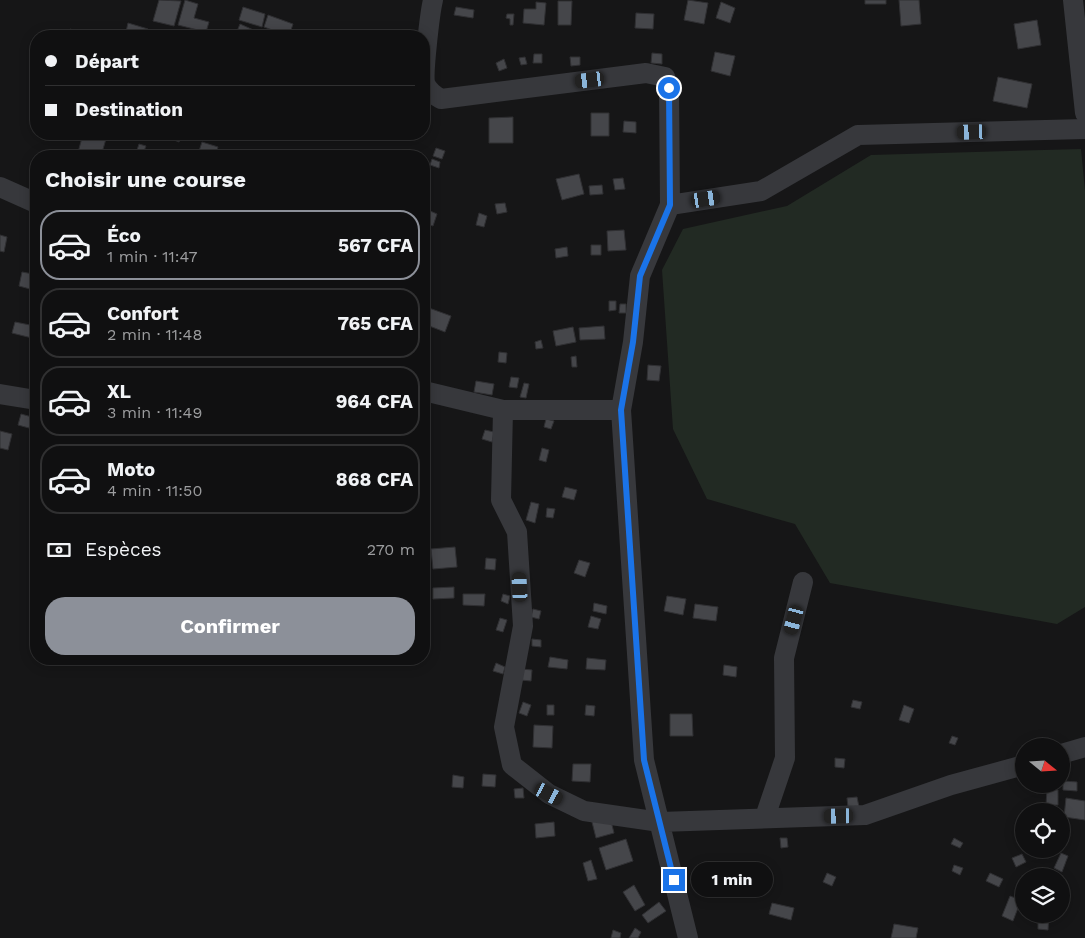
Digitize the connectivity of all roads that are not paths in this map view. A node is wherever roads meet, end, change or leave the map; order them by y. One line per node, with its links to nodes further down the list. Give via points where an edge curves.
1 (434, 0): 3 (street)
2 (1072, 0): 5 (street)
3 (429, 30)
4 (430, 91): 9 (street, via 442,99 646,73 665,77 669,88)
5 (1085, 112)
6 (1085, 129): 9 (street, via 858,135 761,191)
7 (0, 187): 8 (street)
8 (30, 200)
9 (670, 205): 14 (street, via 640,276)
10 (430, 393): 13 (street)
11 (0, 394): 12 (street)
12 (30, 399)
13 (503, 410): 14 (street); 20 (street, via 501,500 517,532 523,626 504,727 512,766 549,794 584,811)
14 (621, 410): 20 (street, via 644,760)
15 (803, 582): 19 (street, via 784,658 785,758)
16 (1085, 748): 17 (street)
17 (1070, 752)
18 (1015, 767): 19 (street, via 951,785 865,815)
19 (765, 817): 20 (street)
20 (660, 822): 21 (street)
21 (688, 938)

